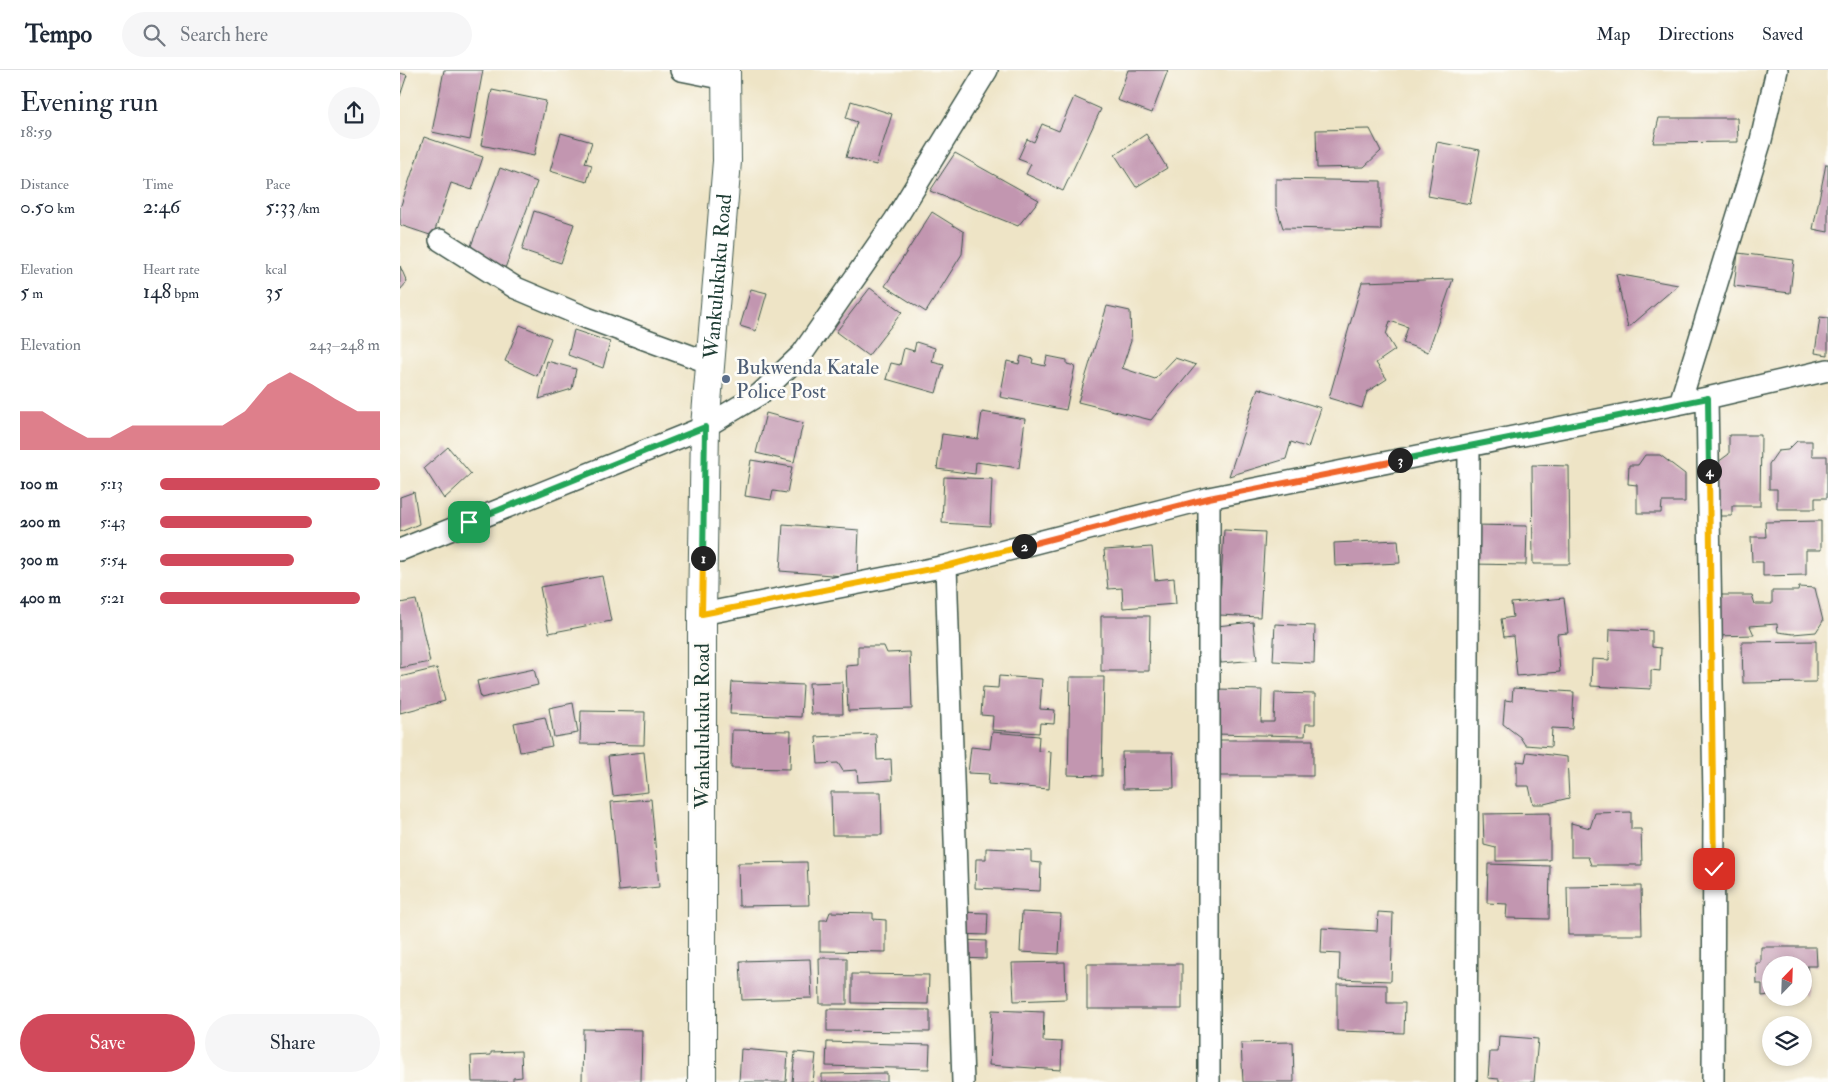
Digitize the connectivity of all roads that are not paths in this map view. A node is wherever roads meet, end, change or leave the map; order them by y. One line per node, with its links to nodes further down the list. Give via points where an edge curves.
1 (681, 70): 4 (street)
2 (987, 70): 10 (street, via 894,220 802,354 760,394)
3 (1777, 70): 9 (street, via 1761,140)
4 (726, 75): 6 (main road, Wankulukuku Road, via 727,161)
5 (440, 240): 6 (street, via 516,288)
6 (710, 363): 10 (main road, Wankulukuku Road)
7 (1828, 370): 8 (street)
8 (1708, 398): 9 (street); 20 (street, via 1714,798)
9 (1680, 403): 11 (street)
10 (705, 427): 13 (street); 15 (main road, Wankulukuku Road)
11 (1469, 446): 12 (street); 19 (street)
12 (1209, 498): 14 (street); 18 (street)
13 (400, 550)
14 (946, 566): 15 (street); 17 (street)
15 (702, 614): 16 (main road, Wankulukuku Road)
16 (702, 1082)
17 (963, 1082)
18 (1209, 1082)
19 (1466, 1082)
20 (1713, 1082)

